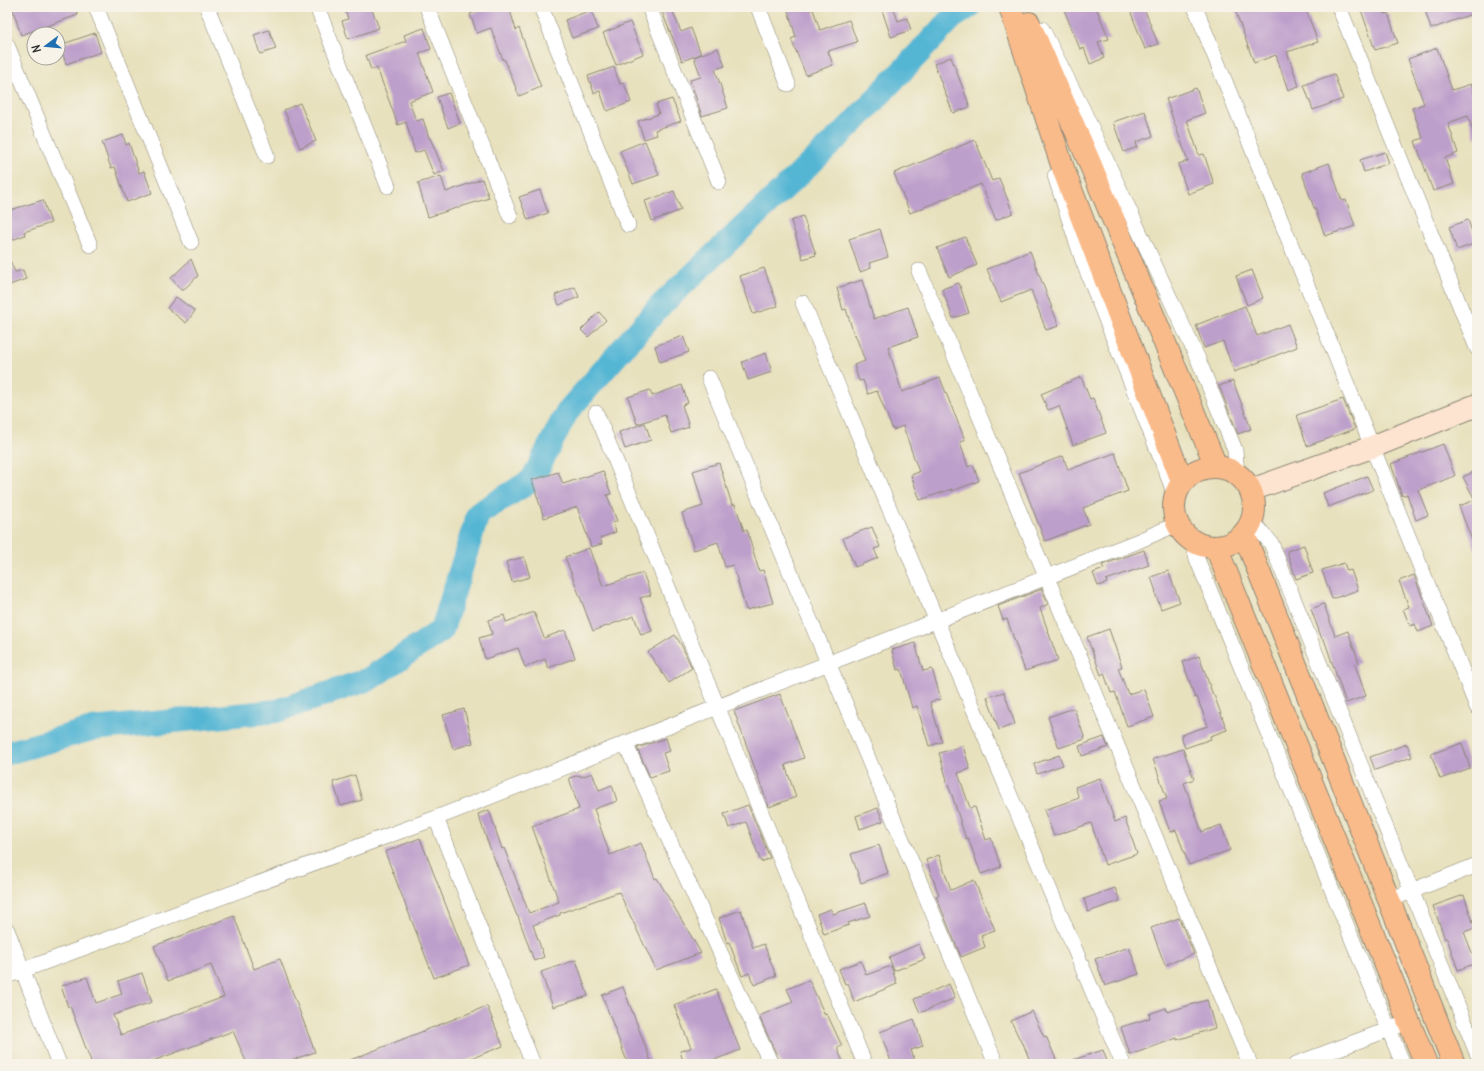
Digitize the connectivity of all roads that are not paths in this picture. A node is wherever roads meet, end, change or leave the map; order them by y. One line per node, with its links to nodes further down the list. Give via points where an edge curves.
1 (96, 7): 19 (street)
2 (207, 7): 14 (street)
3 (317, 7): 16 (street)
4 (426, 7): 17 (street)
5 (541, 7): 18 (street)
6 (649, 7): 15 (street)
7 (758, 7): 13 (street)
8 (1010, 7): 11 (main road)
9 (1195, 7): 27 (street)
10 (1339, 7): 23 (street)
11 (1024, 21): 28 (main road, via 1092,168); 29 (street, via 1041,26 1083,110 1198,360 1235,450); 30 (main road, via 1064,171)
12 (7, 45): 20 (street)
13 (788, 84)
14 (267, 156)
15 (719, 182)
16 (388, 186)
17 (510, 216)
18 (628, 225)
19 (191, 242)
20 (90, 245)
21 (918, 271): 36 (street)
22 (803, 302): 37 (street)
23 (1477, 348)
24 (709, 378): 38 (street)
25 (1477, 405): 27 (main road)
26 (596, 413): 39 (street)
27 (1372, 447): 31 (main road); 40 (street)
28 (1216, 466): 29 (main road, via 1230,469); 30 (main road, via 1197,469)
29 (1237, 474): 31 (main road)
30 (1179, 487): 32 (main road, via 1173,509)
31 (1251, 490): 33 (main road, via 1254,505)
32 (1177, 524): 34 (main road); 36 (street)
33 (1248, 527): 35 (main road, via 1232,543); 44 (street, via 1271,543); 45 (main road)
34 (1193, 542): 35 (main road); 50 (street, via 1197,558)
35 (1216, 547): 49 (main road)
36 (1046, 577): 37 (street); 58 (street)
37 (937, 620): 38 (street); 57 (street)
38 (829, 663): 39 (street); 56 (street)
39 (718, 707): 41 (street); 55 (street)
40 (1477, 707)
41 (625, 743): 42 (street); 54 (street)
42 (436, 818): 47 (street); 53 (street)
43 (1477, 865): 44 (street)
44 (1412, 891): 45 (street); 51 (street)
45 (1389, 900): 62 (main road)
46 (7, 930): 47 (street)
47 (23, 969): 48 (street); 52 (street)
48 (7, 976)
49 (1409, 1021): 50 (street); 61 (main road)
50 (1389, 1029): 59 (street); 60 (street)
51 (1477, 1053)
52 (59, 1064)
53 (533, 1064)
54 (771, 1064)
55 (865, 1064)
56 (996, 1064)
57 (1123, 1064)
58 (1250, 1064)
59 (1296, 1064)
60 (1403, 1064)
61 (1426, 1064)
62 (1454, 1064)

